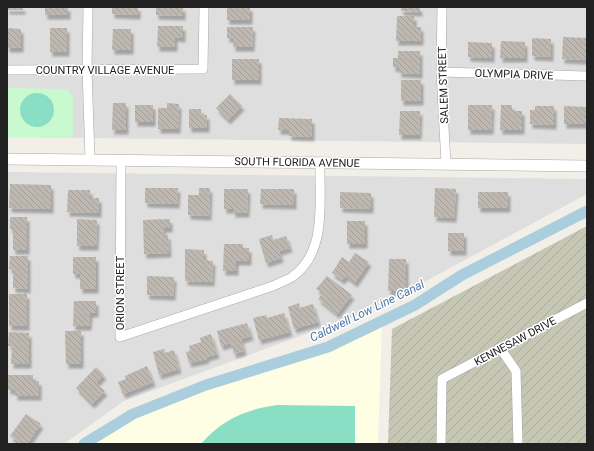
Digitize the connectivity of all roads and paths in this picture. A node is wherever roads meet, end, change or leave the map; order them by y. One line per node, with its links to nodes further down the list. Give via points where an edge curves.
1 (88, 7): 5 (street)
2 (204, 7): 5 (street, COUNTRY VILLAGE AVENUE, via 203,69)
3 (442, 7): 6 (street, SALEM STREET)
4 (7, 70): 5 (street, COUNTRY VILLAGE AVENUE)
5 (87, 70): 9 (street)
6 (441, 72): 7 (street, OLYMPIA DRIVE); 12 (street, SALEM STREET)
7 (587, 76)
8 (7, 159): 9 (street, SOUTH FLORIDA AVENUE)
9 (90, 160): 10 (street, SOUTH FLORIDA AVENUE)
10 (121, 160): 11 (street, SOUTH FLORIDA AVENUE); 11 (street, ORION STREET, via 120,337 273,286 292,277 306,263 319,229)
11 (320, 162): 12 (street, SOUTH FLORIDA AVENUE)
12 (446, 164): 13 (street, SOUTH FLORIDA AVENUE)
13 (587, 166)
14 (587, 303): 15 (street, KENNESAW DRIVE)
15 (500, 348): 16 (street, KENNESAW DRIVE, via 442,379); 17 (street, via 516,371)
16 (441, 444)
17 (518, 444)

